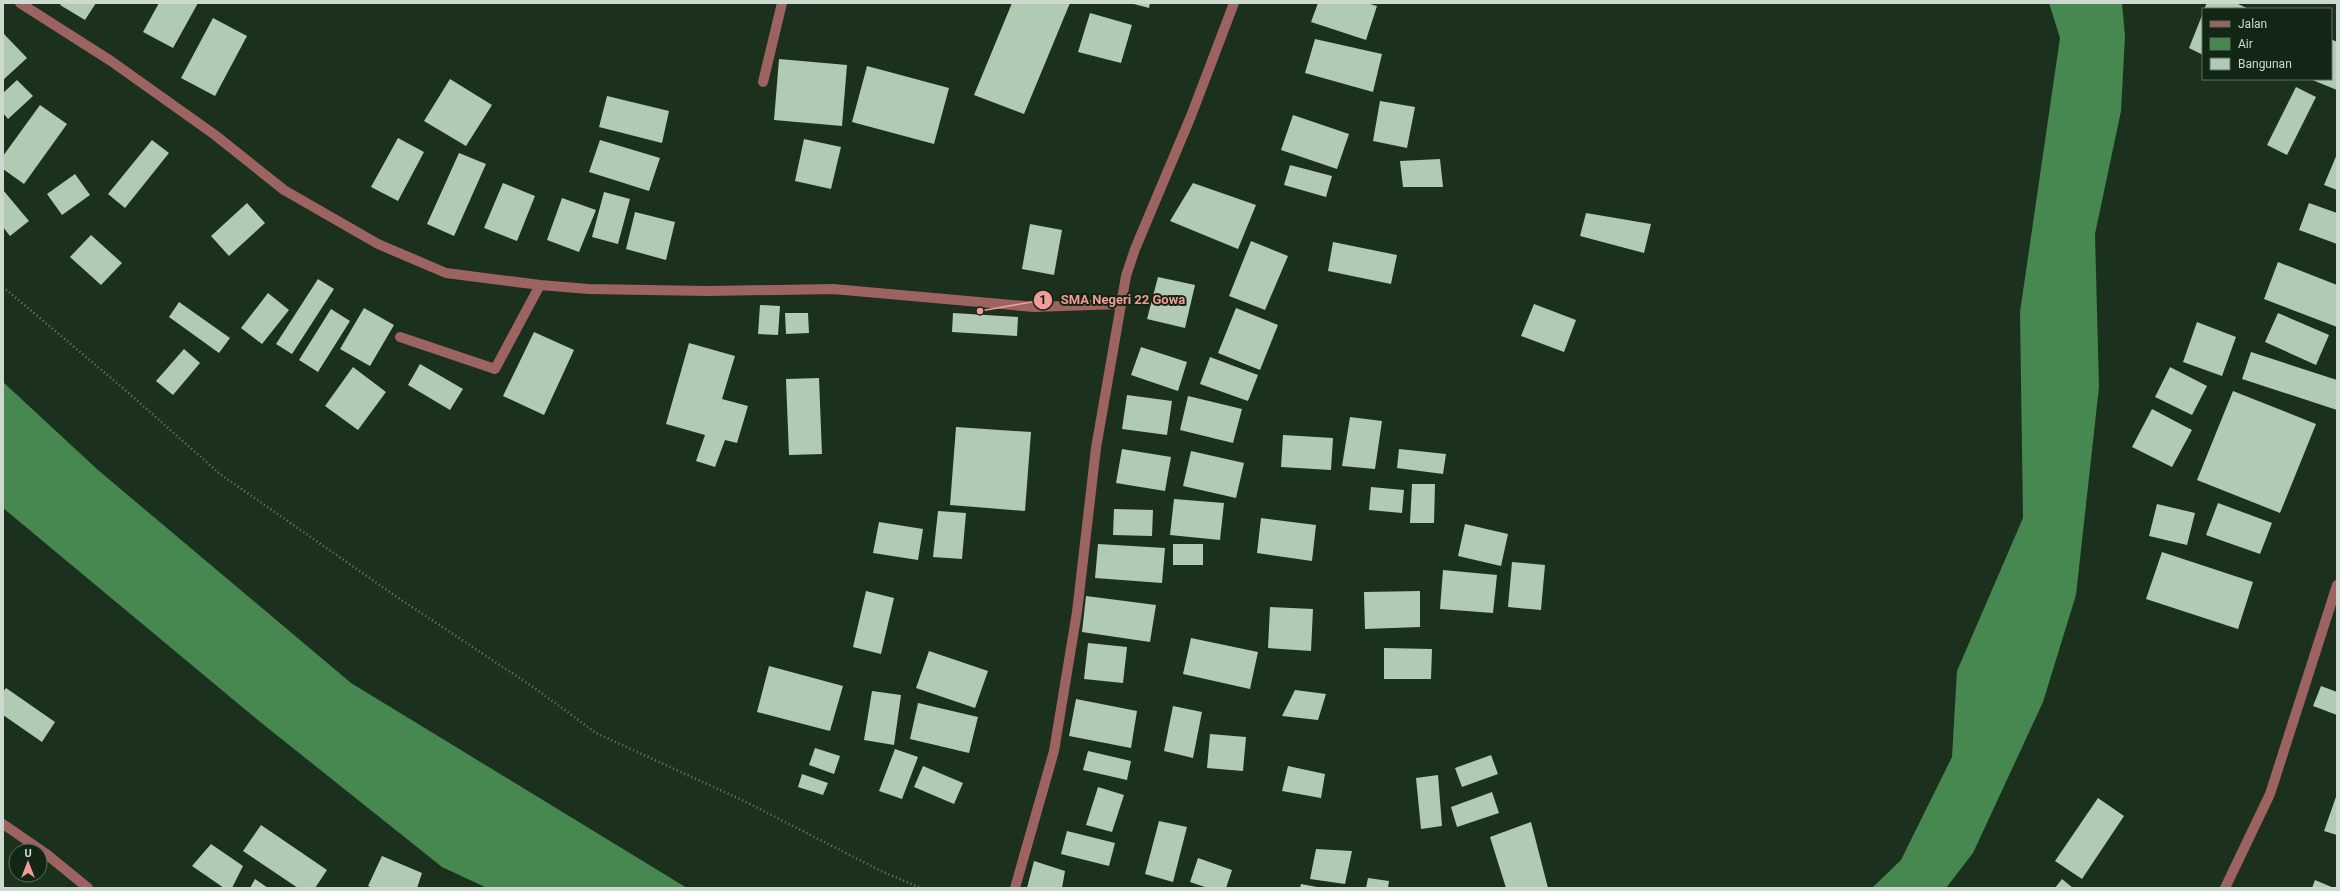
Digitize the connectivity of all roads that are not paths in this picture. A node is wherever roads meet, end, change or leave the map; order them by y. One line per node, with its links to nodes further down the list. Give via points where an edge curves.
1 (20, 3): 5 (street, via 124,70 215,135 284,190 378,244 446,273)
2 (782, 3): 4 (street)
3 (1234, 3): 6 (street, via 1191,116 1135,249)
4 (763, 82)
5 (540, 286): 6 (street, via 708,291 833,289 1034,307); 7 (street, via 495,369)
6 (1120, 304): 11 (street, via 1096,448 1077,612 1054,751)
7 (400, 338)
8 (2337, 585): 12 (street, via 2270,794)
9 (3, 824): 10 (street, via 45,853)
10 (88, 888)
11 (1016, 888)
12 (2225, 888)

